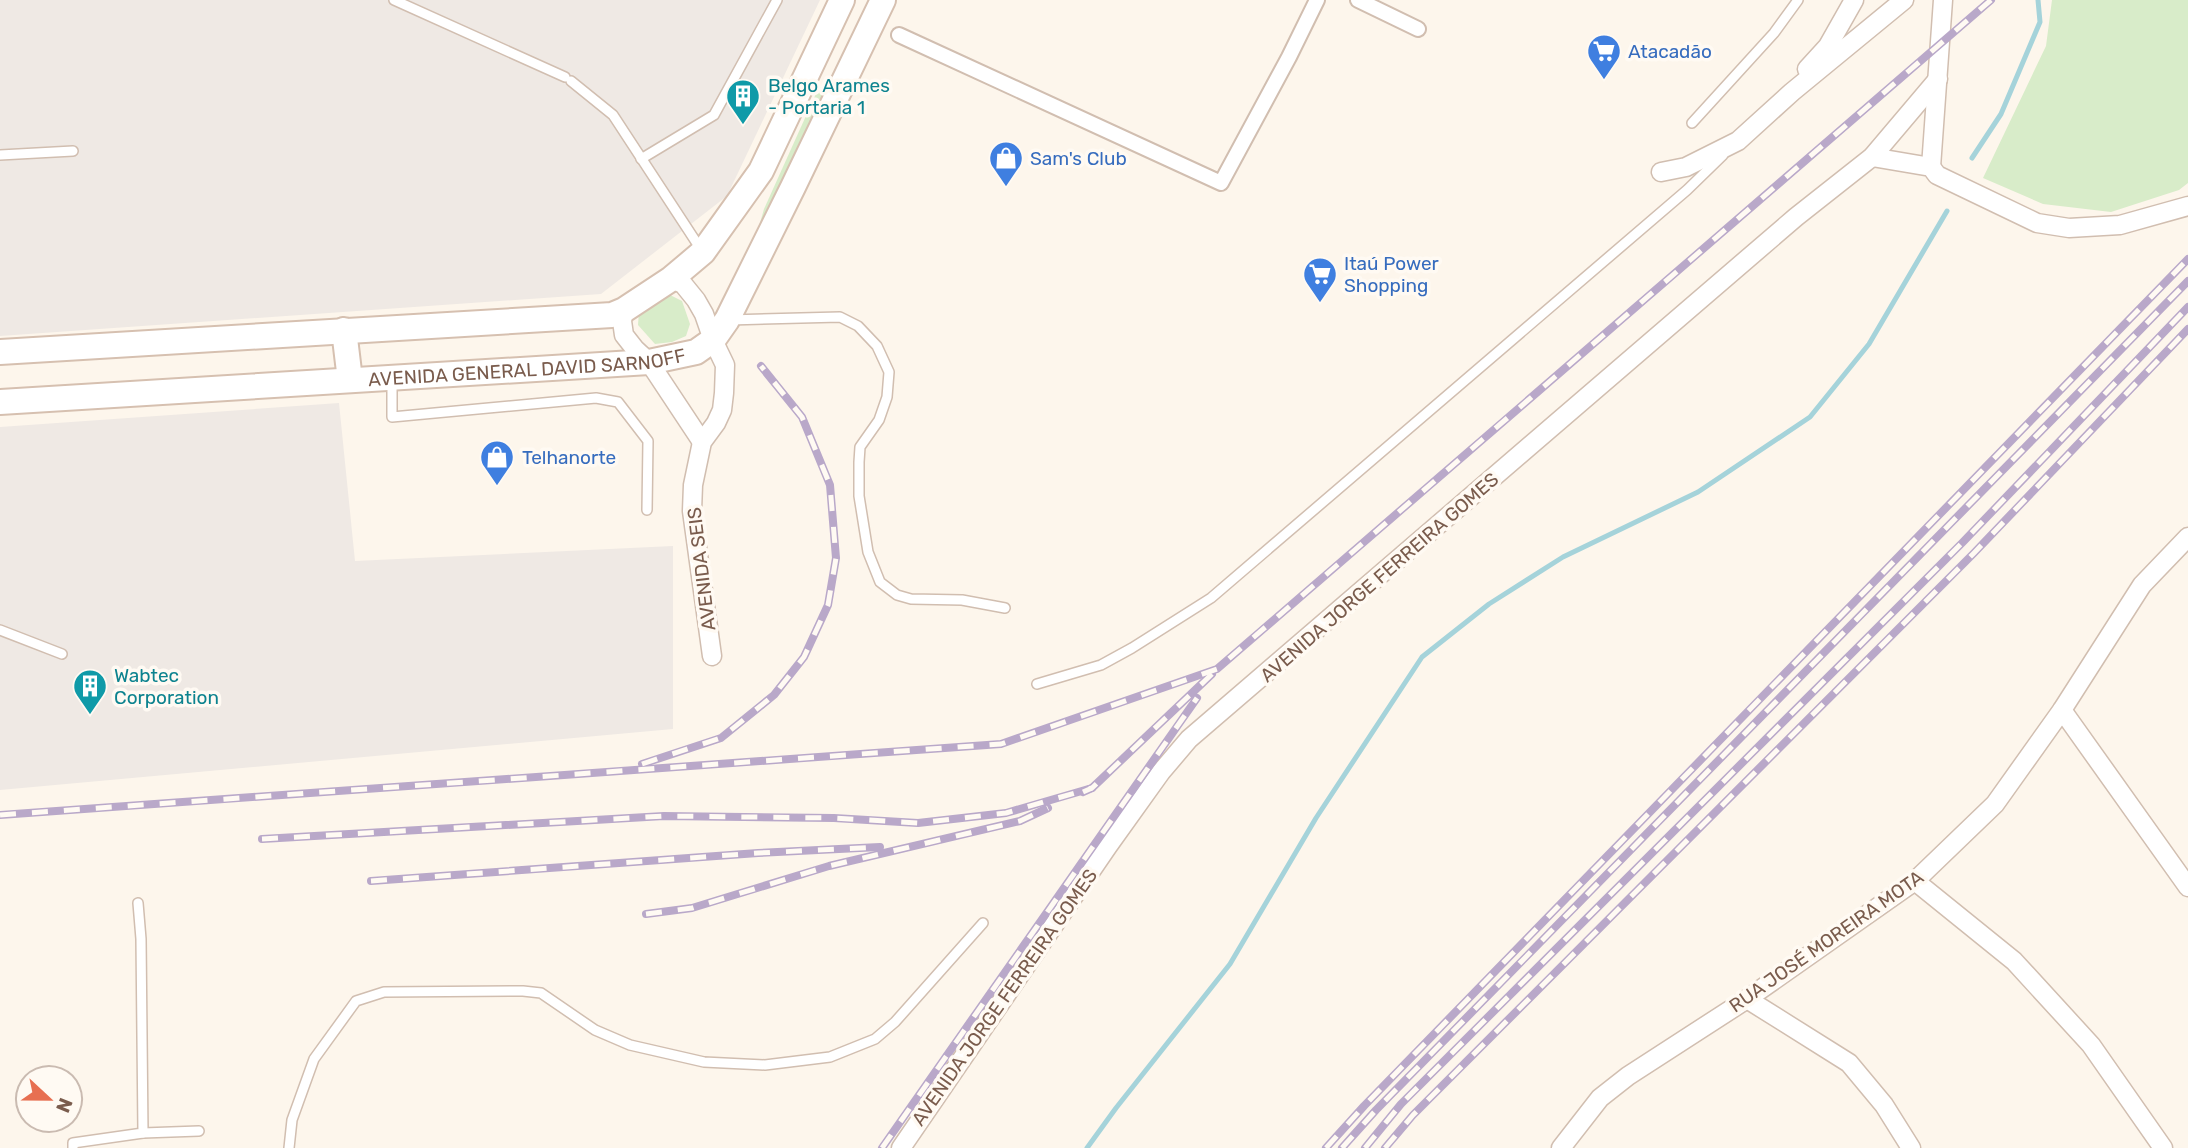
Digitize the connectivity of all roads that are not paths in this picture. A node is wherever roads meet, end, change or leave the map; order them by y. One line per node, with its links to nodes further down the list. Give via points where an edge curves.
1 (394, 0): 22 (lane, via 568,79 613,115)
2 (777, 0): 22 (lane, via 714,115)
3 (842, 0): 26 (main road, via 761,171)
4 (883, 0): 29 (main road, AVENIDA GENERAL DAVID SARNOFF)
5 (1317, 0): 14 (street, via 1221,183)
6 (1358, 0): 13 (street)
7 (1798, 0): 17 (lane)
8 (1854, 0): 16 (street, via 1828,46)
9 (1904, 0): 16 (street)
10 (1929, 0): 12 (street)
11 (1943, 0): 12 (street)
12 (1942, 25): 15 (street)
13 (1418, 29)
14 (899, 35)
15 (1938, 79): 21 (street, AVENIDA JORGE FERREIRA GOMES); 23 (street)
16 (1792, 92): 18 (street)
17 (1692, 123)
18 (1738, 141): 24 (street, via 1686,167); 44 (lane, via 1211,598 1101,665)
19 (73, 151): 20 (lane)
20 (0, 155)
21 (1872, 158): 23 (street); 55 (street, AVENIDA JORGE FERREIRA GOMES, via 1796,217 1189,739 1161,772)
22 (641, 159): 26 (lane)
23 (1931, 167): 25 (street, via 1937,175 2038,223 2069,228 2120,225)
24 (1661, 172)
25 (2188, 206)
26 (703, 252): 27 (main road)
27 (671, 279): 28 (main road); 31 (street, AVENIDA SEIS, via 696,300)
28 (624, 310): 30 (main road, via 612,315); 33 (street, via 624,335)
29 (727, 320): 31 (main road, AVENIDA GENERAL DAVID SARNOFF); 40 (lane, via 840,317 858,326 877,346 888,372 887,397 879,420 860,447 859,462 868,552 880,582 911,599 962,600)
30 (344, 330): 32 (main road); 35 (main road)
31 (713, 340): 33 (main road, AVENIDA GENERAL DAVID SARNOFF, via 696,352); 37 (street, AVENIDA SEIS, via 725,365 724,393 722,410)
32 (0, 352)
33 (649, 362): 34 (main road, AVENIDA GENERAL DAVID SARNOFF); 37 (street)
34 (392, 378): 35 (main road, AVENIDA GENERAL DAVID SARNOFF); 38 (lane, via 392,416 596,398 618,402 648,441)
35 (349, 380): 36 (main road, AVENIDA GENERAL DAVID SARNOFF)
36 (0, 402)
37 (702, 442): 43 (street, AVENIDA SEIS, via 692,511)
38 (648, 510)
39 (2188, 537): 45 (street, RUA JOSÉ MOREIRA MOTA, via 2142,584)
40 (1005, 608)
41 (0, 630): 42 (lane)
42 (62, 654)
43 (712, 656)
44 (1037, 684)
45 (2063, 710): 46 (street); 47 (street, RUA JOSÉ MOREIRA MOTA, via 1995,804)
46 (2186, 877)
47 (1915, 881): 50 (street, RUA JOSÉ MOREIRA MOTA); 58 (street, via 2014,961 2091,1045)
48 (138, 903): 52 (lane)
49 (983, 923): 54 (lane, via 875,1039 830,1057 765,1065 704,1062 630,1045 595,1030 541,993 384,992 356,1001 314,1059 292,1120)
50 (1747, 999): 56 (street, RUA JOSÉ MOREIRA MOTA, via 1600,1098); 57 (street, via 1849,1063 1884,1105)
51 (199, 1131): 52 (lane)
52 (143, 1133): 53 (lane, via 73,1143)
53 (73, 1148)
54 (289, 1148)
55 (901, 1148)
56 (1561, 1148)
57 (1911, 1148)
58 (2162, 1148)

